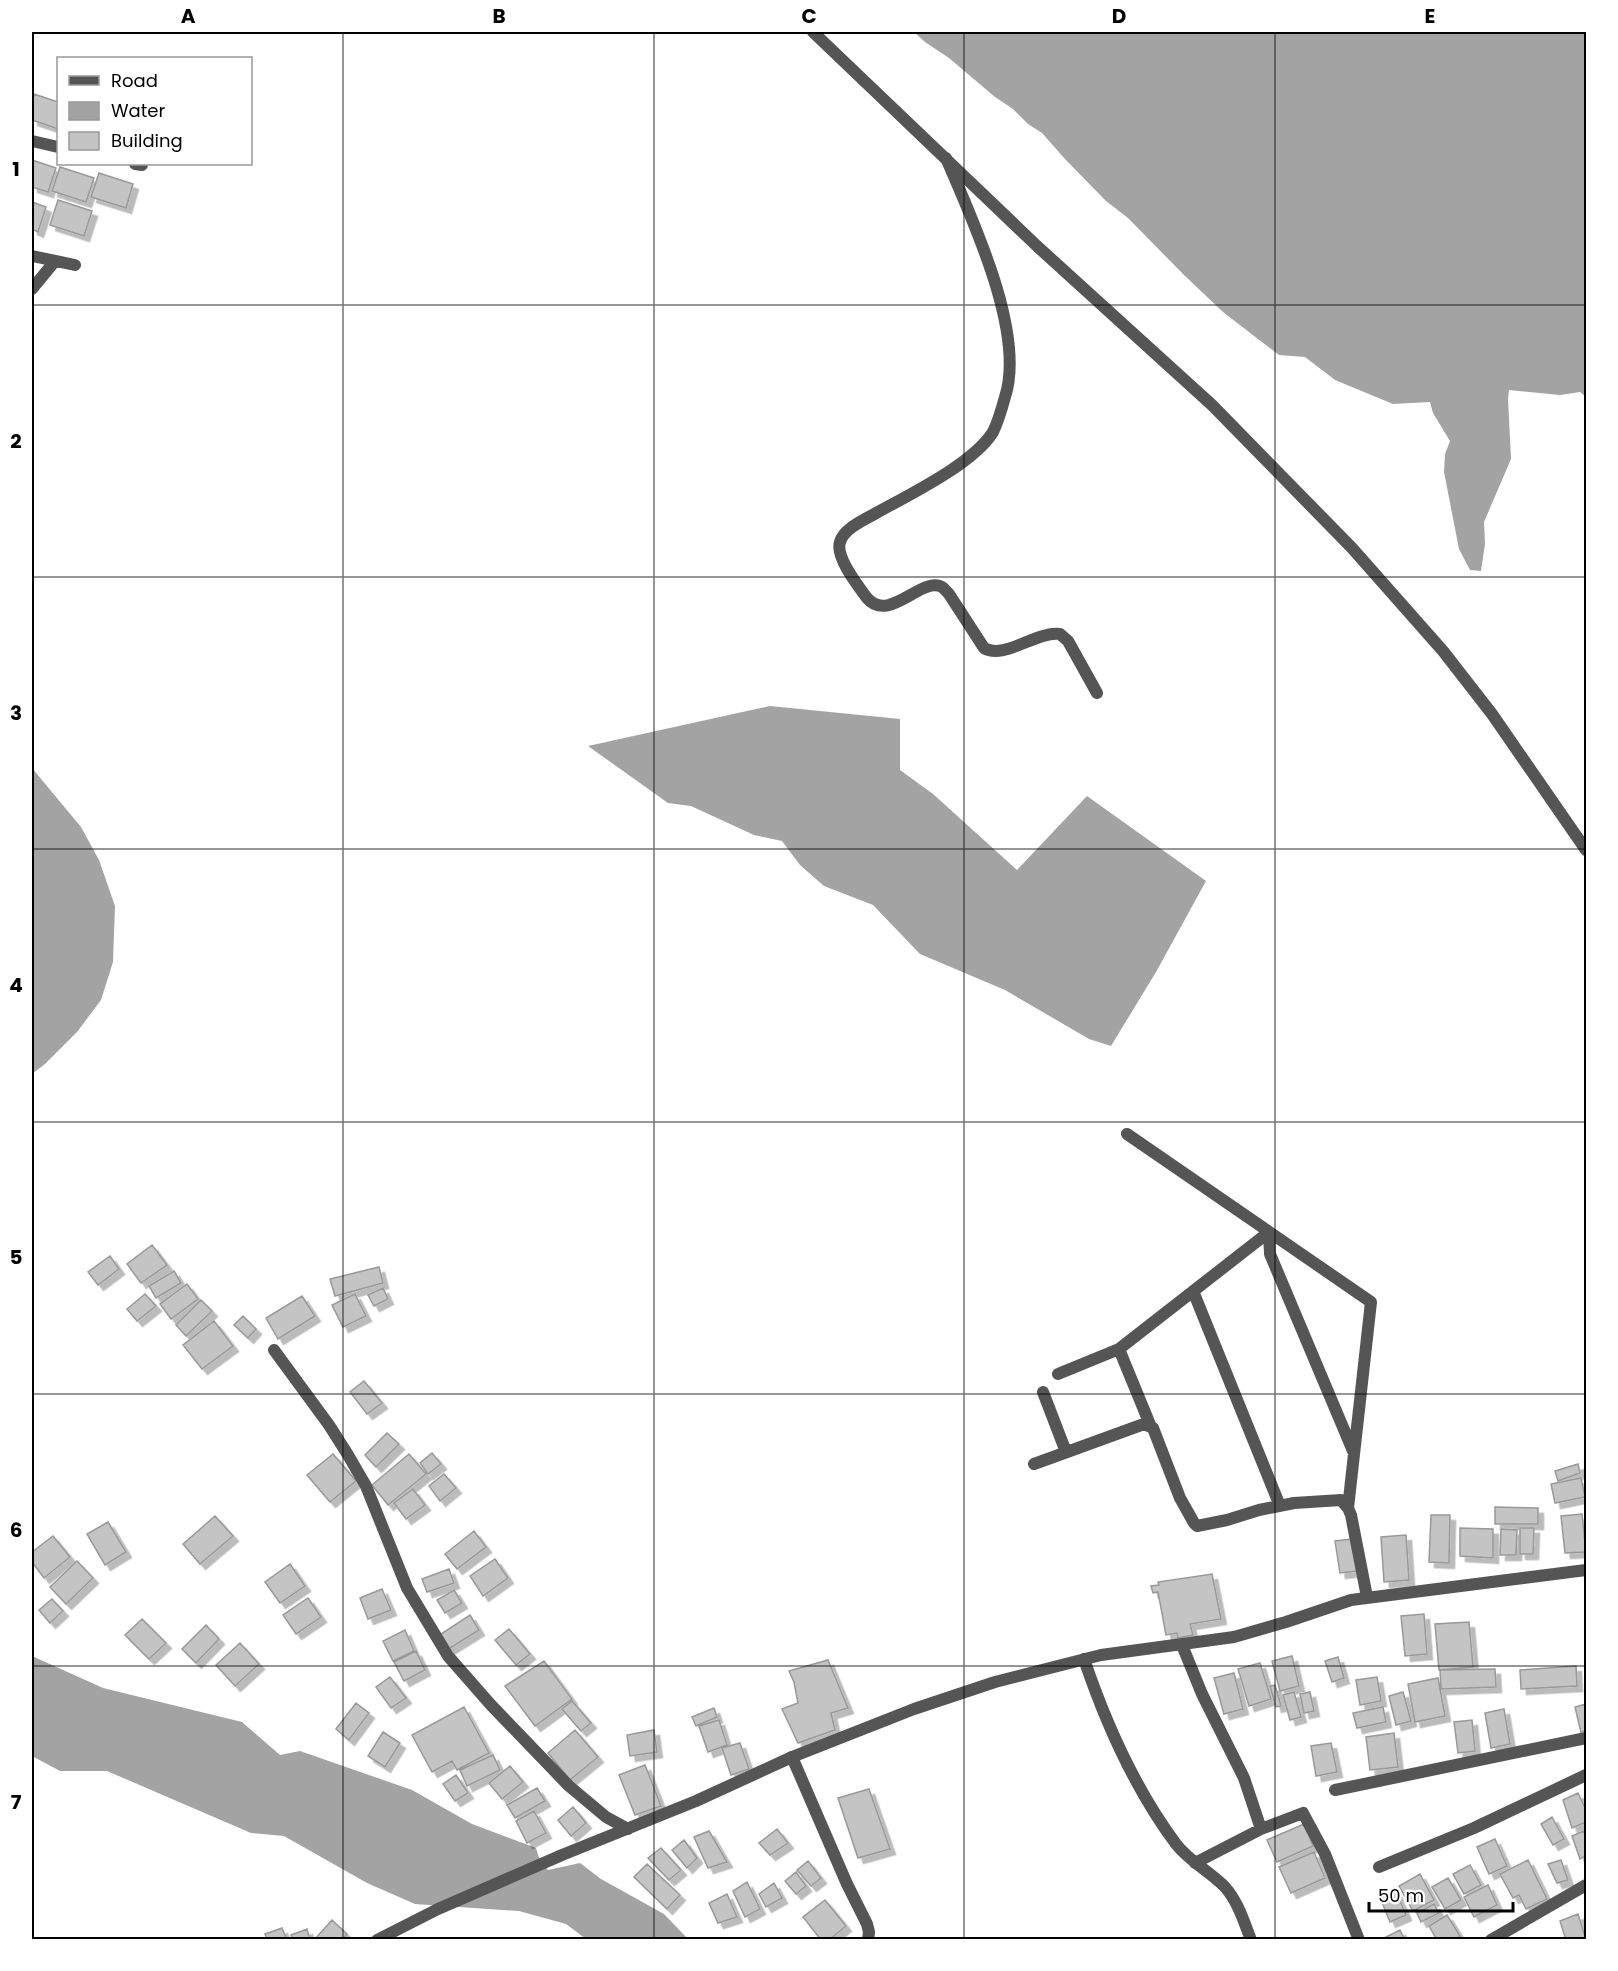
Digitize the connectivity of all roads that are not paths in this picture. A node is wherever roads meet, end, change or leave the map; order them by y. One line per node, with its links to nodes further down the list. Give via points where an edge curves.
1 (813, 32): 4 (street)
2 (32, 141): 3 (street)
3 (57, 147)
4 (946, 158): 9 (street, via 986,252 1004,318 1010,359 1006,395 993,431 980,447 945,474 859,523 841,539 839,552 869,600 878,604 889,605 926,588 942,587 990,652 1051,633 1060,634 1068,641); 10 (street, via 1212,405 1352,548 1492,714)
5 (32, 256): 6 (street)
6 (55, 261): 7 (street); 8 (street)
7 (75, 265)
8 (32, 289)
9 (1097, 693)
10 (1587, 850)
11 (1127, 1134): 12 (street)
12 (1269, 1232): 13 (street); 20 (street, via 1270,1254); 20 (street, via 1371,1302)
13 (1193, 1291): 14 (street); 22 (street)
14 (1119, 1348): 16 (street); 18 (street)
15 (274, 1350): 32 (street, via 329,1425 366,1486 407,1588 448,1656 569,1786 606,1817)
16 (1058, 1374)
17 (1043, 1392): 19 (street)
18 (1151, 1427): 19 (street, via 1137,1426); 22 (street, via 1180,1498 1196,1525)
19 (1066, 1452): 21 (street)
20 (1354, 1453): 23 (street)
21 (1035, 1464)
22 (1280, 1506): 23 (street, via 1339,1499)
23 (1348, 1508): 25 (street)
24 (1587, 1570): 25 (street)
25 (1366, 1597): 26 (street, via 1234,1637)
26 (1182, 1645): 27 (street); 33 (street, via 1244,1778)
27 (1084, 1659): 29 (street, via 924,1705); 34 (street, via 1097,1698 1149,1805 1178,1846)
28 (1587, 1738): 31 (street)
29 (792, 1757): 32 (street); 38 (street, via 867,1924)
30 (1587, 1775): 35 (street)
31 (1335, 1790)
32 (628, 1829): 37 (street, via 438,1909)
33 (1261, 1829): 34 (street); 40 (street, via 1301,1813 1306,1815)
34 (1196, 1863): 39 (street, via 1233,1898)
35 (1379, 1867)
36 (1587, 1886): 41 (street)
37 (377, 1940)
38 (868, 1940)
39 (1251, 1940)
40 (1359, 1940)
41 (1491, 1940)

